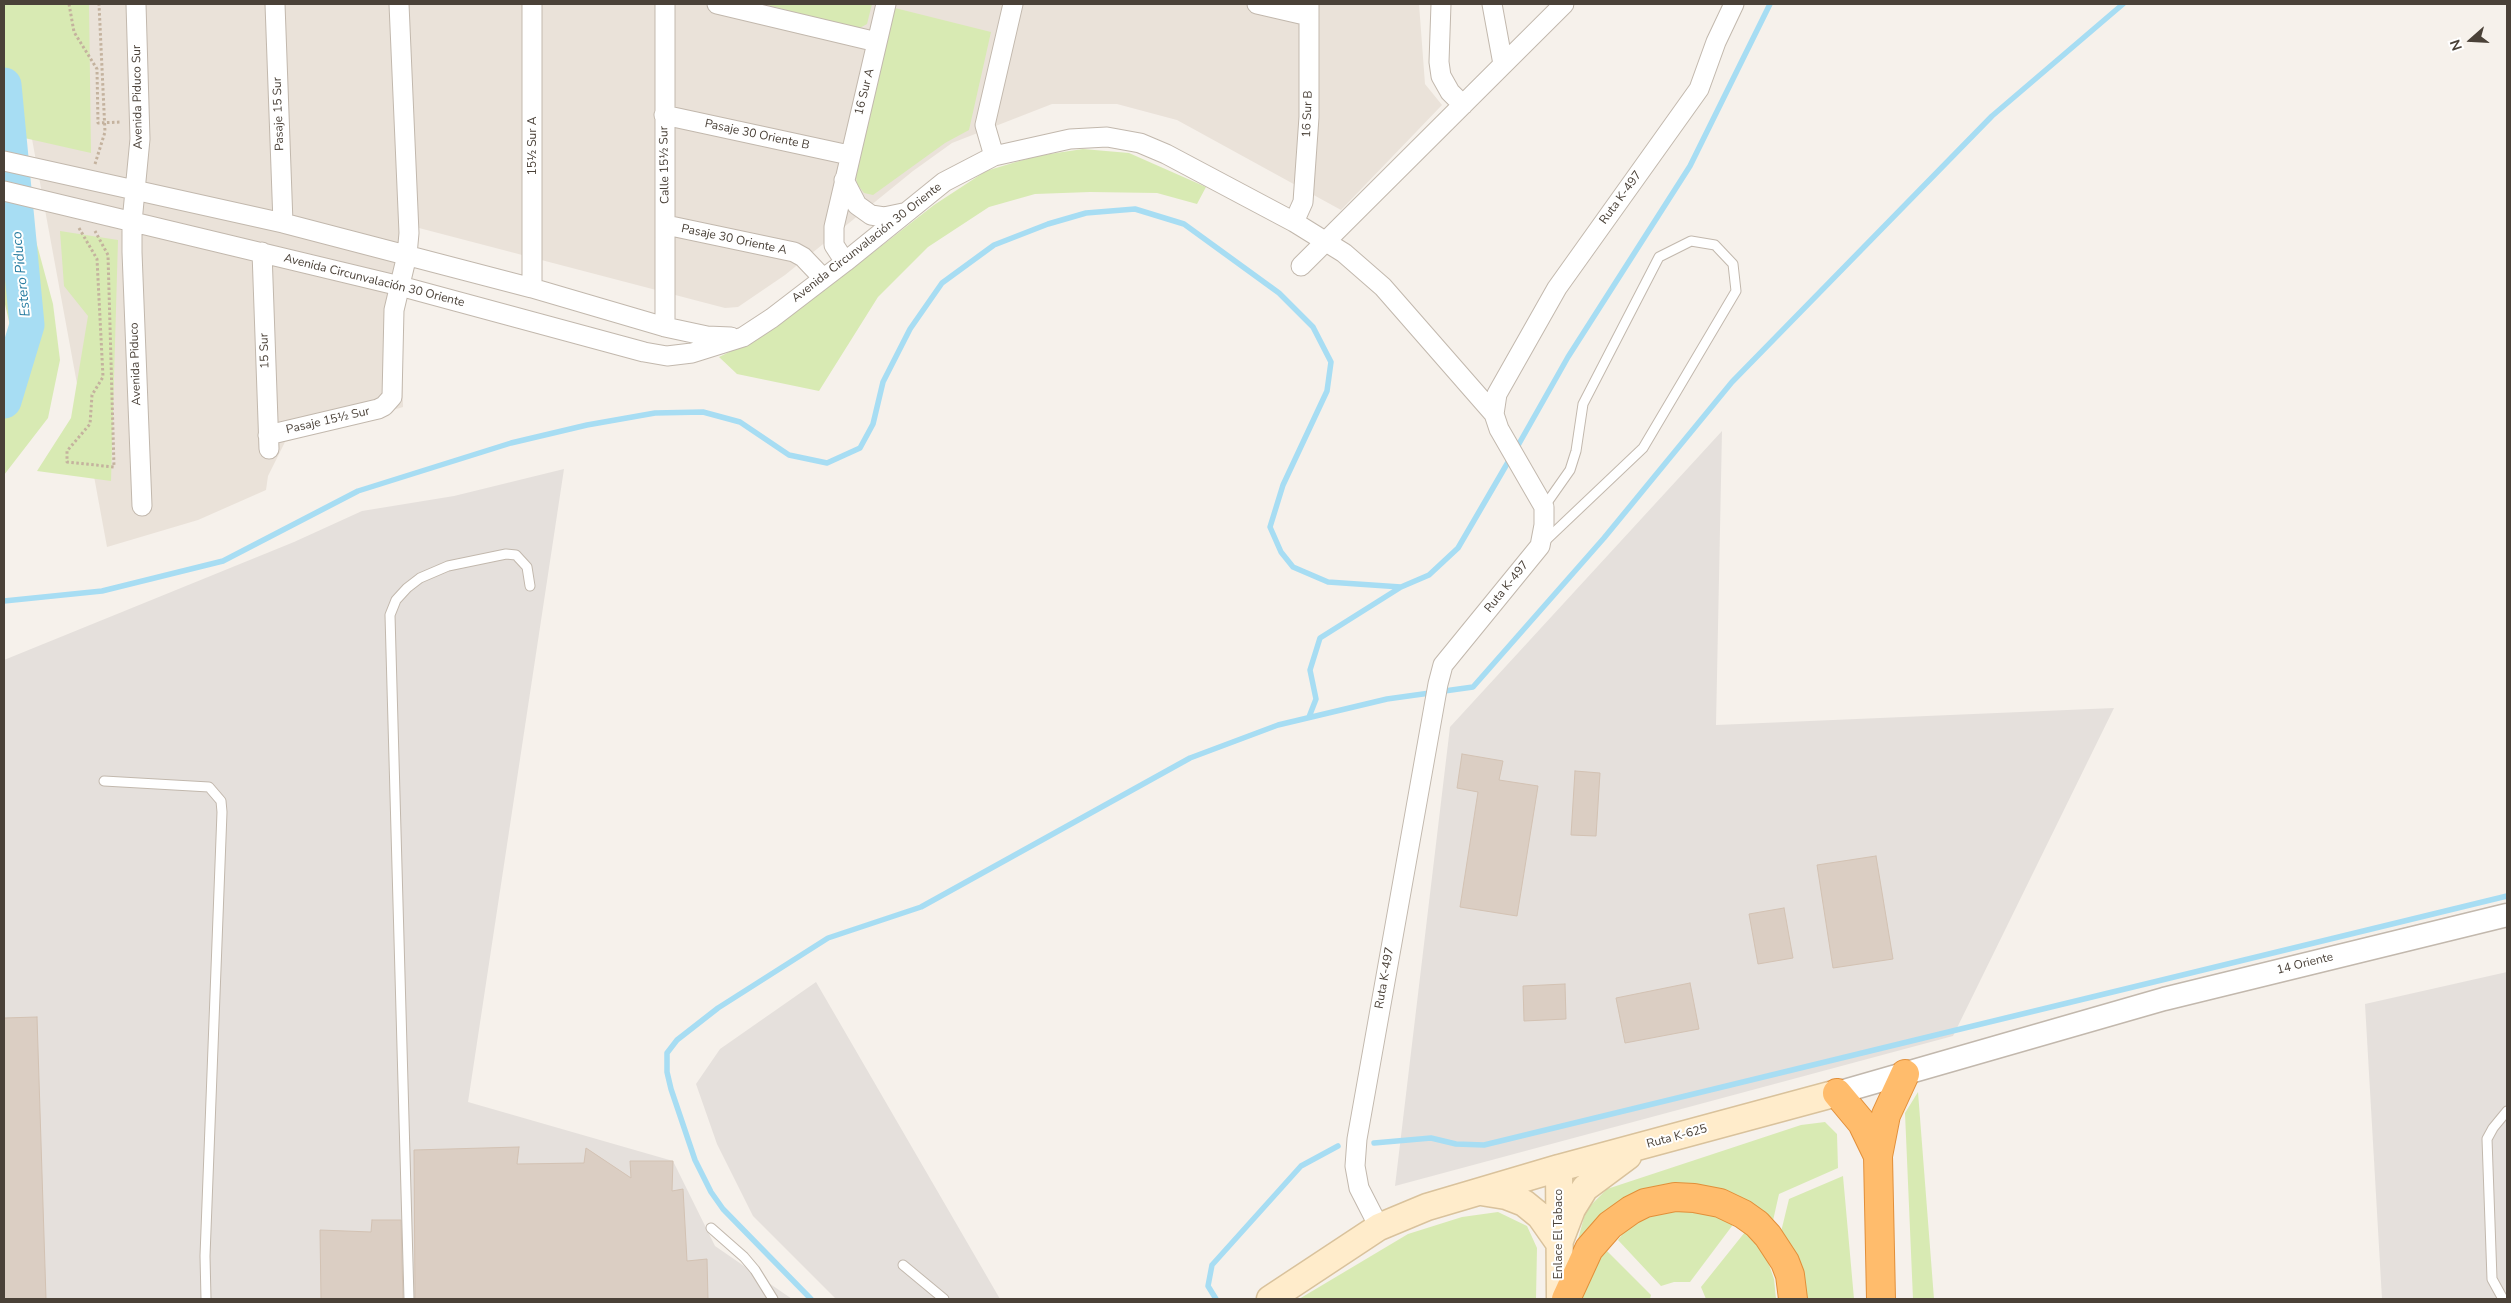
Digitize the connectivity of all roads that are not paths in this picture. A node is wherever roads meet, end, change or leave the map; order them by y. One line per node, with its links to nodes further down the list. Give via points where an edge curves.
1 (136, 4): 23 (street, Avenida Piduco Sur, via 140,139)
2 (275, 4): 28 (street, Pasaje 15 Sur)
3 (399, 4): 32 (street, via 409,233)
4 (532, 4): 37 (street, 15½ Sur A)
5 (666, 4): 18 (street, Calle 15½ Sur)
6 (717, 4): 15 (street)
7 (886, 4): 15 (street, 16 Sur A)
8 (1013, 4): 20 (street, via 985,125)
9 (1256, 4): 14 (street)
10 (1441, 4): 17 (street, via 1441,76)
11 (1492, 4): 16 (street)
12 (1564, 4): 16 (street)
13 (1734, 4): 40 (street, Ruta K-497, via 1699,89 1556,288 1497,394)
14 (1309, 10): 27 (street, 16 Sur B, via 1310,117 1303,202)
15 (876, 42): 19 (street, 16 Sur A)
16 (1503, 64): 17 (street)
17 (1463, 105): 30 (street)
18 (664, 115): 19 (street, Pasaje 30 Oriente B); 29 (street, Calle 15½ Sur)
19 (849, 155): 22 (street, 16 Sur A)
20 (994, 156): 25 (street, Avenida Circunvalación 30 Oriente, via 944,182); 27 (street, Avenida Circunvalación 30 Oriente, via 1070,139 1107,137 1140,143)
21 (4, 162): 23 (street)
22 (844, 180): 25 (street, via 857,205 871,215 884,217); 33 (street, 16 Sur A, via 832,240)
23 (134, 190): 26 (street, Avenida Piduco Sur); 28 (street)
24 (4, 191): 26 (street, Avenida Circunvalación 30 Oriente)
25 (906, 211): 33 (street, Avenida Circunvalación 30 Oriente)
26 (132, 222): 31 (street, Avenida Circunvalación 30 Oriente); 43 (street, Avenida Piduco)
27 (1294, 222): 30 (street, Avenida Circunvalación 30 Oriente)
28 (283, 223): 32 (street)
29 (666, 225): 35 (street, Pasaje 30 Oriente A, via 794,252); 38 (street, Calle 15½ Sur)
30 (1325, 242): 34 (street); 40 (street, Avenida Circunvalación 30 Oriente, via 1344,253 1383,287)
31 (262, 252): 36 (street, Avenida Circunvalación 30 Oriente); 41 (street, 15 Sur)
32 (406, 255): 36 (street, Pasaje 15½ Sur); 37 (street)
33 (845, 262): 35 (street, Avenida Circunvalación 30 Oriente)
34 (1301, 266)
35 (823, 278): 39 (street, Avenida Circunvalación 30 Oriente)
36 (400, 286): 39 (street, Avenida Circunvalación 30 Oriente, via 667,356 692,353); 41 (street, Pasaje 15½ Sur, via 394,310 394,392 389,402 378,409)
37 (532, 288): 38 (street)
38 (665, 327): 39 (street, via 707,336)
39 (743, 337)
40 (1496, 421): 42 (street)
41 (268, 442)
42 (1540, 501): 44 (street, Ruta K-497, via 1544,524); 44 (lane, via 1570,470 1583,404 1659,257 1690,241 1715,246 1733,264 1736,291 1643,448)
43 (142, 506)
44 (1540, 546): 56 (street, Ruta K-497, via 1443,665 1438,684 1357,1139 1355,1166 1359,1188)
45 (530, 586): 61 (lane, via 527,567 516,555 506,554 436,569 420,578 396,600 390,615)
46 (104, 781): 60 (lane, via 208,787 221,801)
47 (2507, 914): 48 (street, 14 Oriente)
48 (2102, 1016): 49 (street, Ruta K-625)
49 (1905, 1074): 50 (street, Ruta K-625); 53 (highway, via 1886,1115)
50 (1837, 1093): 52 (main road, Ruta K-625); 53 (highway, via 1862,1123)
51 (2507, 1111): 69 (lane, via 2487,1140 2492,1279)
52 (1646, 1145): 54 (main road, Ruta K-625); 58 (main road, via 1585,1188 1572,1209)
53 (1878, 1156): 68 (highway)
54 (1559, 1168): 55 (main road, Ruta K-625); 58 (main road, Enlace El Tabaco)
55 (1478, 1192): 56 (main road, Ruta K-625, via 1428,1207); 58 (main road, via 1506,1196 1524,1203 1540,1216)
56 (1379, 1227): 64 (main road, Ruta K-625)
57 (711, 1228): 62 (lane, via 744,1257)
58 (1560, 1243): 65 (main road, Enlace El Tabaco)
59 (903, 1265): 63 (lane)
60 (206, 1299)
61 (409, 1299)
62 (773, 1299)
63 (944, 1299)
64 (1270, 1299)
65 (1560, 1299)
66 (1566, 1299): 67 (highway, via 1589,1249 1610,1225 1645,1203 1675,1197 1720,1203 1757,1224 1785,1262)
67 (1793, 1299)
68 (1881, 1299)
69 (2503, 1299)

